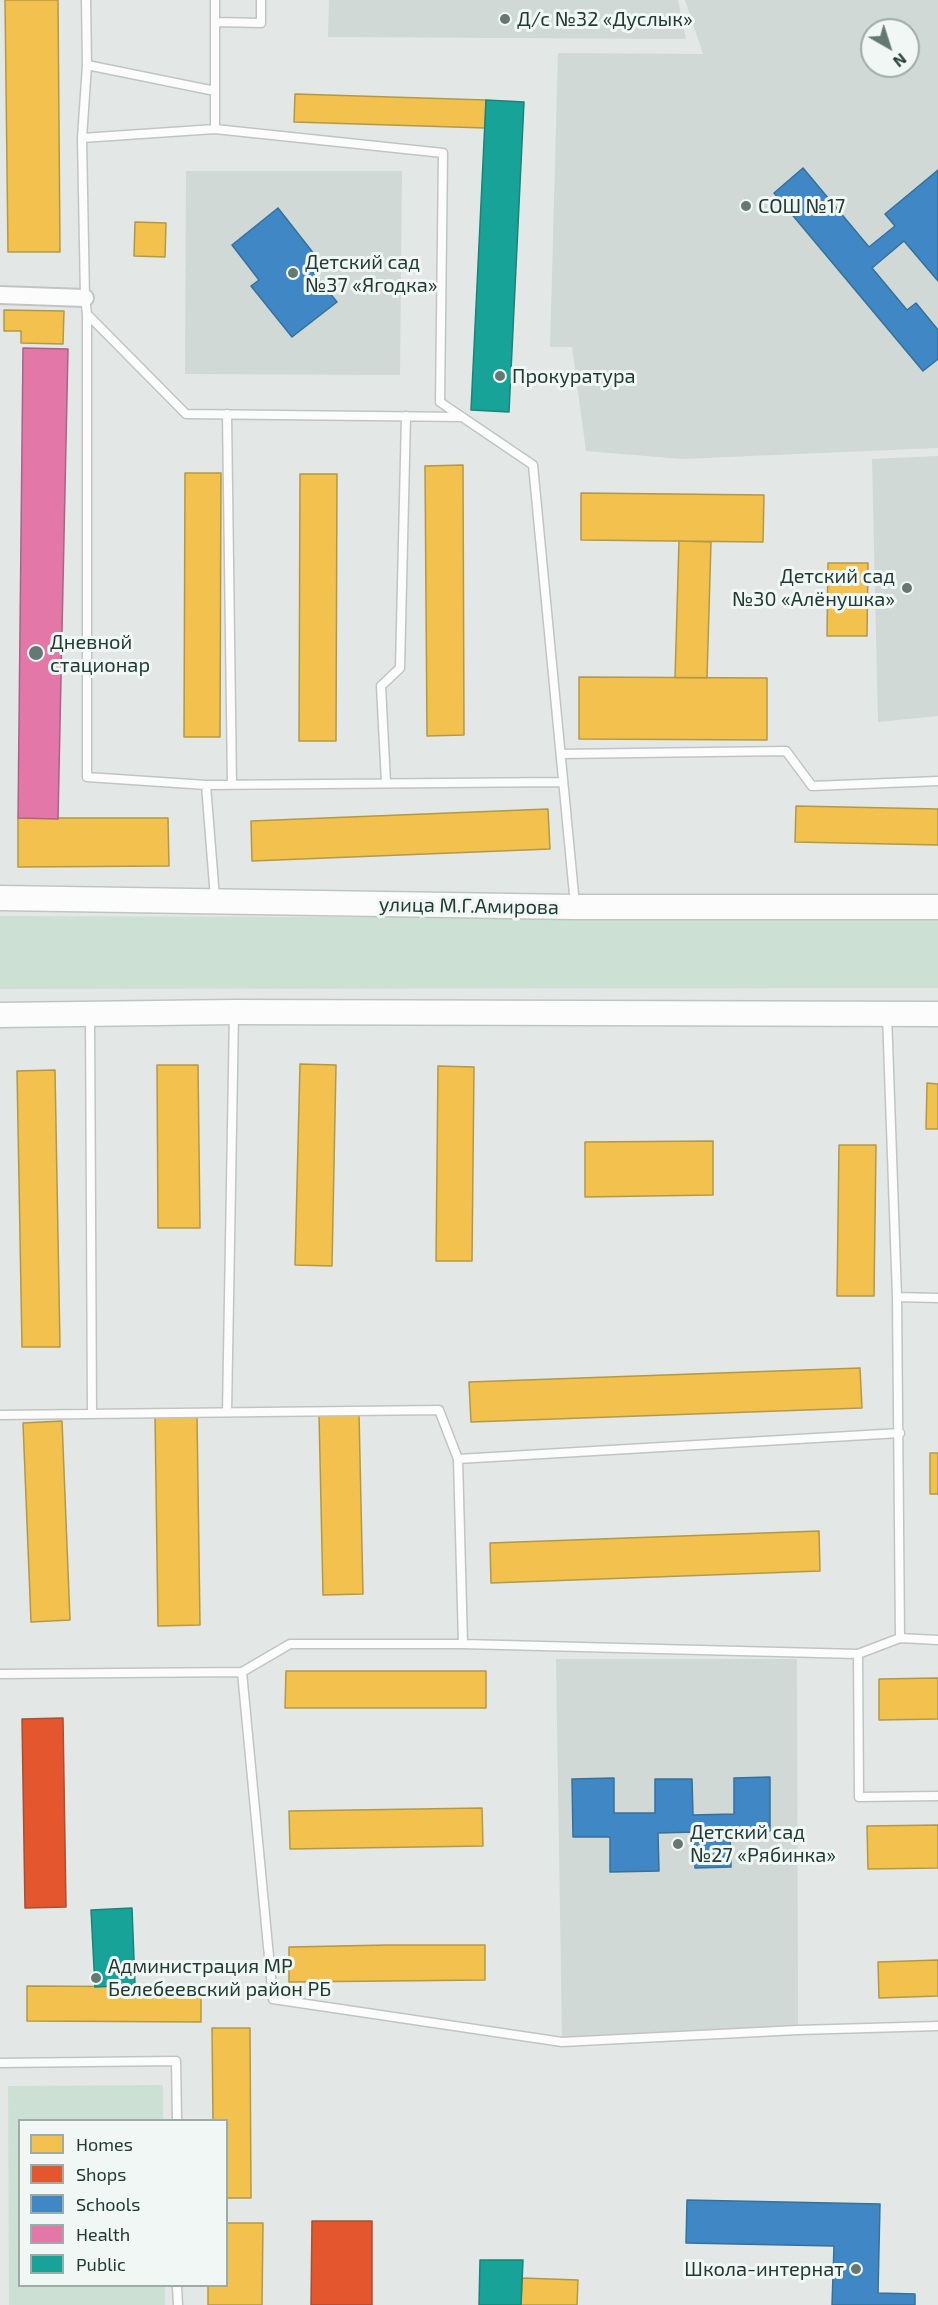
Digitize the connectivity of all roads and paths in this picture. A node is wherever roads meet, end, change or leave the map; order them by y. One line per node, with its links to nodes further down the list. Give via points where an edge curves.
1 (86, 0): 5 (lane)
2 (215, 0): 4 (lane)
3 (261, 0): 4 (lane, via 261,23)
4 (215, 22): 6 (lane)
5 (87, 65): 6 (lane); 8 (lane)
6 (215, 91): 7 (lane)
7 (215, 129): 8 (lane); 13 (lane, via 443,153 440,402)
8 (82, 138): 10 (lane)
9 (0, 295): 10 (street)
10 (86, 306): 11 (lane, via 186,414); 18 (lane, via 87,777)
11 (227, 414): 12 (lane); 19 (lane)
12 (406, 416): 13 (lane); 17 (lane, via 400,668 381,686)
13 (462, 417): 14 (lane, via 533,465)
14 (561, 754): 15 (lane, via 786,751 812,786); 16 (lane)
15 (938, 781)
16 (563, 782): 17 (lane); 22 (lane)
17 (386, 783): 19 (lane)
18 (206, 785): 19 (lane); 21 (lane)
19 (232, 785)
20 (0, 898): 21 (street, улица М.Г.Амирова)
21 (215, 901): 22 (street, улица М.Г.Амирова)
22 (575, 907): 23 (street, улица М.Г.Амирова)
23 (938, 907)
24 (234, 1012): 25 (street); 26 (street); 31 (lane)
25 (887, 1013): 27 (street); 29 (lane)
26 (90, 1014): 28 (street); 32 (lane)
27 (938, 1014)
28 (0, 1015)
29 (897, 1297): 30 (lane); 34 (lane)
30 (938, 1298)
31 (227, 1412): 32 (lane); 35 (lane, via 439,1410)
32 (92, 1414): 33 (lane)
33 (0, 1415)
34 (900, 1433): 35 (lane); 36 (lane)
35 (458, 1459): 38 (lane)
36 (900, 1638): 37 (lane); 39 (lane)
37 (938, 1640)
38 (463, 1644): 39 (lane); 40 (lane, via 290,1644)
39 (858, 1654): 42 (lane, via 859,1797)
40 (242, 1672): 41 (lane); 43 (lane, via 273,2000 562,2042)
41 (0, 1674)
42 (938, 1796)
43 (938, 2026)
44 (0, 2063): 45 (lane, via 176,2061)
45 (177, 2119)
46 (177, 2287): 47 (lane)
47 (178, 2305)

